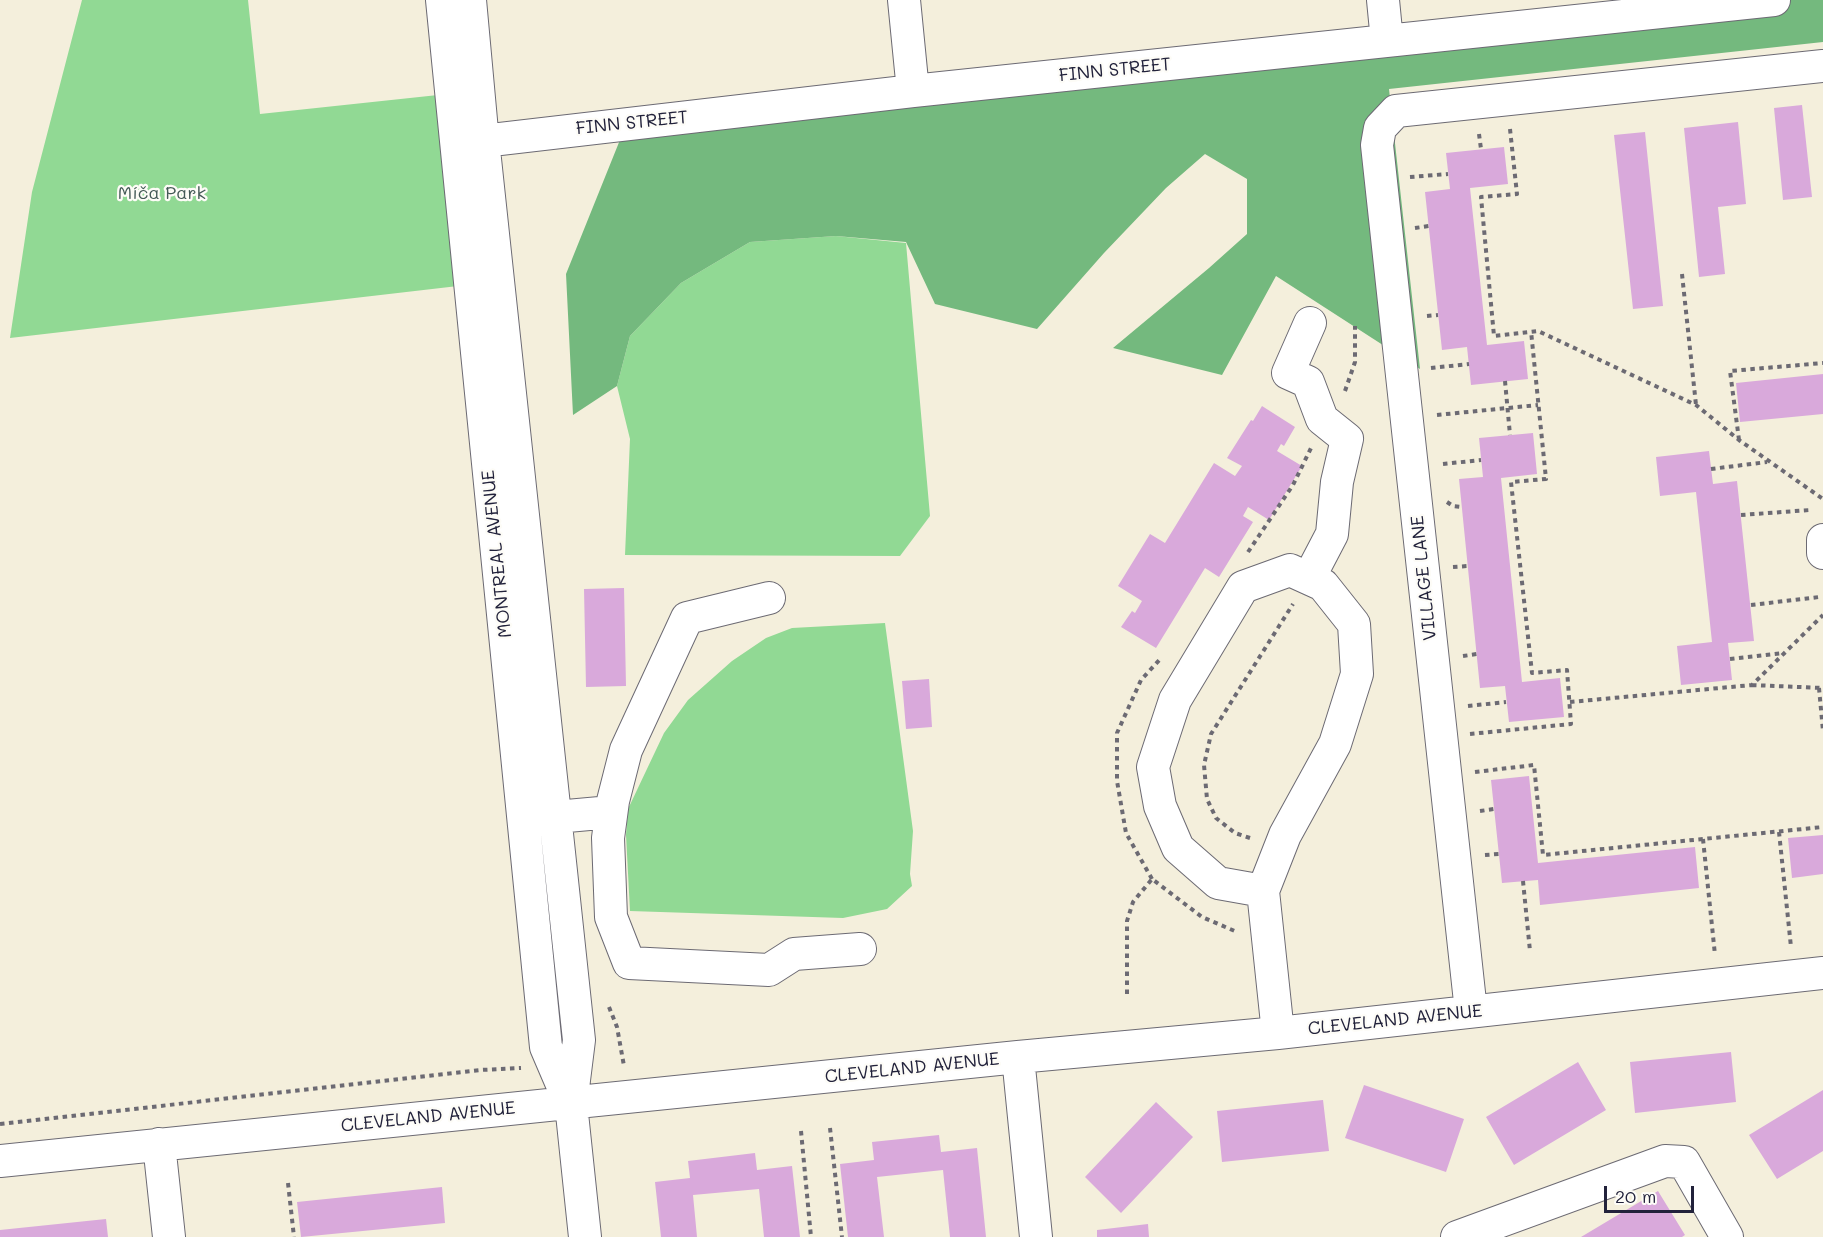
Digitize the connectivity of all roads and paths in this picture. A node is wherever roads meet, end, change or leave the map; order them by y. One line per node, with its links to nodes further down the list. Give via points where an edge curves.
1 (442, 0): 11 (street, MONTREAL AVENUE)
2 (470, 0): 11 (street, MONTREAL AVENUE)
3 (904, 0): 8 (street)
4 (1383, 0): 6 (street)
5 (1774, 0): 6 (street, FINN STREET)
6 (1387, 41): 8 (street, FINN STREET)
7 (1823, 66): 9 (street)
8 (914, 92): 11 (street, FINN STREET)
9 (1507, 99): 18 (path, via 1517,194 1481,197 1494,336); 71 (street, VILLAGE LANE, via 1396,111 1380,128 1377,145)
10 (1478, 124): 12 (path)
11 (470, 143): 57 (street, MONTREAL AVENUE); 58 (street, MONTREAL AVENUE)
12 (1481, 149)
13 (1448, 174): 14 (path)
14 (1403, 178)
15 (1682, 274): 25 (path)
16 (1310, 323): 41 (street, via 1288,373 1308,382 1322,419 1347,439 1337,482 1332,534)
17 (1355, 326): 23 (path, via 1355,362)
18 (1531, 331): 24 (path); 25 (path)
19 (1823, 363): 29 (path, via 1730,371)
20 (1469, 364): 21 (path)
21 (1427, 368)
22 (1505, 381): 26 (path)
23 (1344, 395)
24 (1538, 405): 26 (path); 51 (path, via 1546,479 1511,482 1532,673 1567,670)
25 (1696, 405): 29 (path)
26 (1508, 408): 27 (path); 28 (path)
27 (1433, 415)
28 (1510, 435)
29 (1739, 440): 32 (path)
30 (1312, 447): 39 (path, via 1293,485)
31 (1481, 460): 33 (path)
32 (1768, 461): 34 (path); 35 (path)
33 (1438, 464)
34 (1711, 469)
35 (1823, 499)
36 (1810, 510): 37 (path)
37 (1741, 515)
38 (1823, 540): 40 (street)
39 (1248, 553)
40 (1823, 554)
41 (1309, 578): 62 (street, via 1323,585 1354,624 1357,674 1335,744); 62 (path, via 1211,734 1204,765 1207,799 1216,818 1235,833); 64 (street, via 1290,570 1243,587 1175,700 1153,767 1160,806 1178,848 1218,883)
42 (1819, 597): 44 (path)
43 (769, 598): 56 (street, via 687,618 626,750)
44 (1751, 605)
45 (1823, 615): 46 (path)
46 (1785, 653): 47 (path); 48 (path)
47 (1730, 659)
48 (1752, 685): 49 (path); 51 (path)
49 (1821, 688): 53 (path)
50 (1506, 702): 52 (path)
51 (1570, 702): 54 (path, via 1571,724)
52 (1458, 707)
53 (1823, 731)
54 (1461, 735)
55 (1465, 773): 61 (path, via 1534,765 1543,855)
56 (611, 812): 57 (street); 66 (street, via 611,917 629,963 769,970 794,954)
57 (555, 817): 58 (street); 77 (street, MONTREAL AVENUE, via 579,1040)
58 (524, 820): 77 (street, MONTREAL AVENUE, via 546,1047)
59 (1823, 827): 60 (path)
60 (1779, 832): 61 (path); 68 (path)
61 (1703, 839): 69 (path)
62 (1279, 849): 64 (street)
63 (1523, 881): 67 (path)
64 (1263, 891): 65 (street)
65 (1268, 935): 70 (path, via 1240,934 1202,917 1152,879 1133,902 1127,921); 72 (street)
66 (860, 949)
67 (1530, 951)
68 (1809, 975): 69 (street, CLEVELAND AVENUE)
69 (1718, 985): 71 (street, CLEVELAND AVENUE)
70 (1127, 994)
71 (1471, 1011): 72 (street, CLEVELAND AVENUE)
72 (1278, 1033): 74 (street, CLEVELAND AVENUE)
73 (621, 1047): 76 (path)
74 (1017, 1057): 77 (street, CLEVELAND AVENUE); 89 (street)
75 (522, 1068): 78 (path)
76 (625, 1076)
77 (571, 1104): 81 (street, CLEVELAND AVENUE); 86 (street, MONTREAL AVENUE)
78 (0, 1124)
79 (830, 1128): 88 (path)
80 (801, 1131): 87 (path)
81 (159, 1144): 82 (street, CLEVELAND AVENUE); 84 (street)
82 (0, 1161)
83 (288, 1183): 85 (path)
84 (169, 1237)
85 (294, 1237)
86 (585, 1237)
87 (812, 1237)
88 (842, 1237)
89 (1036, 1237)
90 (1457, 1237): 91 (street, via 1665,1161 1684,1162)
91 (1727, 1237)

